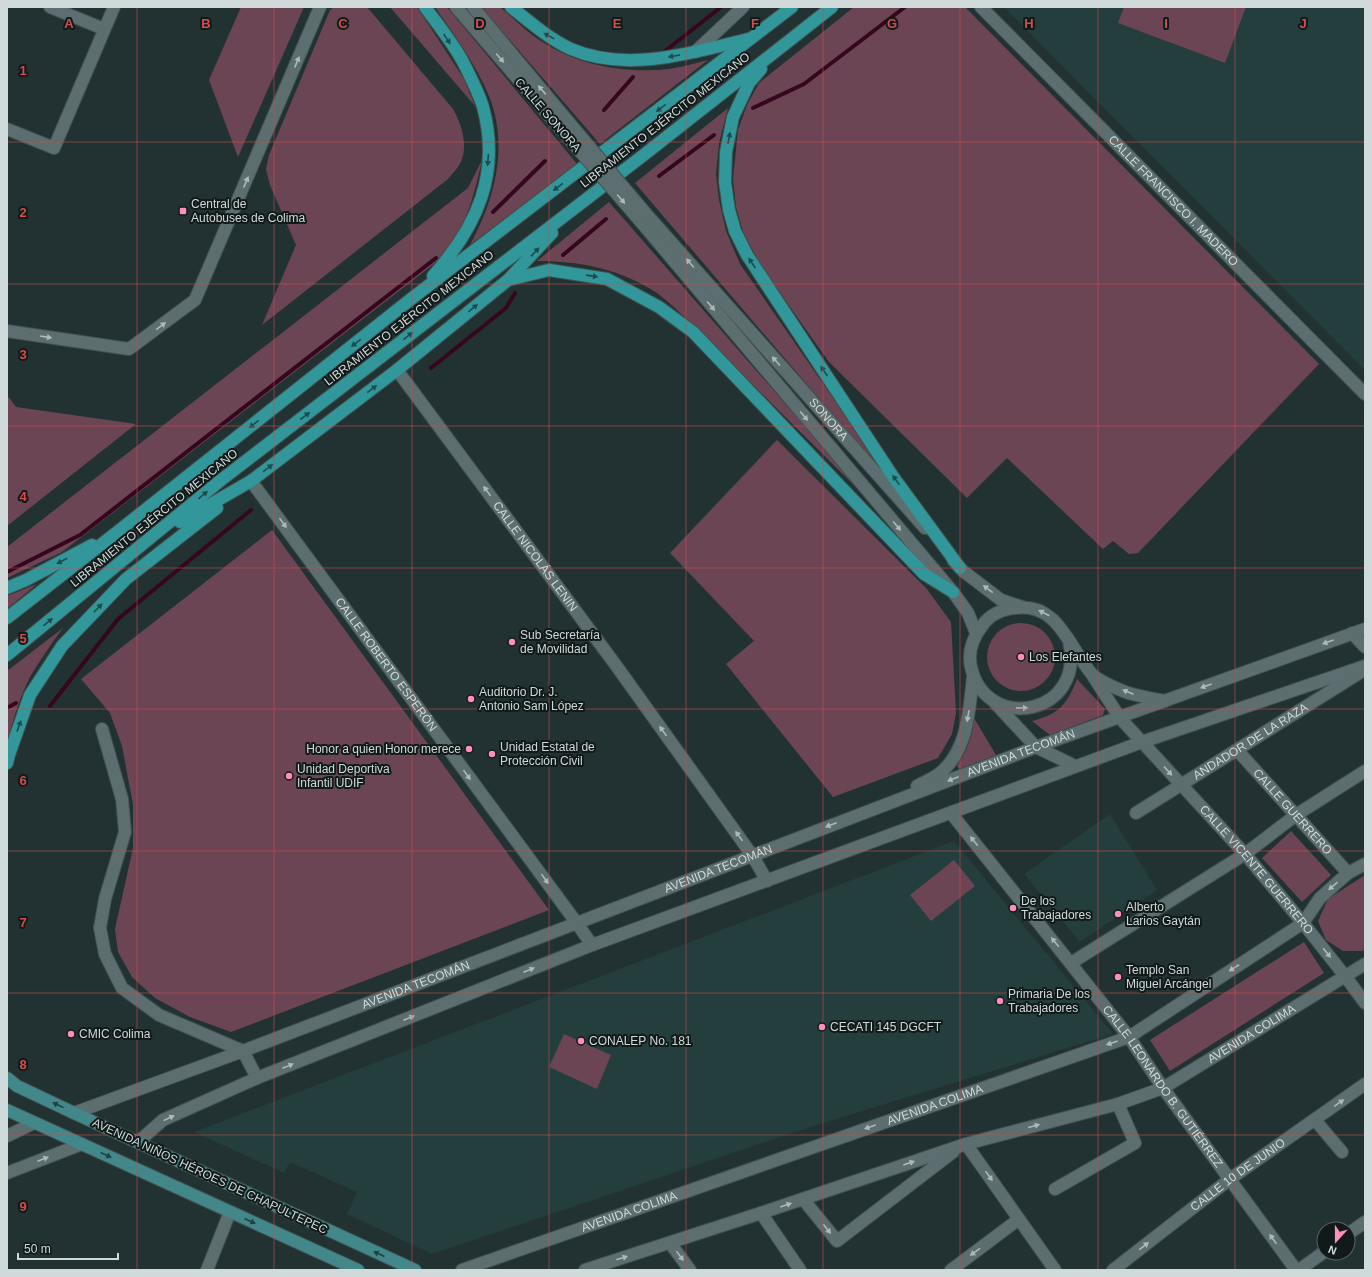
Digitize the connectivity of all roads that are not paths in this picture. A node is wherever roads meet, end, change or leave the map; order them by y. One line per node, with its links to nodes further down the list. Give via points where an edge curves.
1 (50, 7): 12 (street)
2 (114, 7): 12 (street)
3 (320, 7): 22 (street, one-way to 3, via 129,349 195,300)
4 (425, 7): 21 (highway, one-way to 21, via 462,60 472,81 487,124 489,154 480,206 466,233 450,256)
5 (456, 7): 16 (street, CALLE SONORA, one-way to 16)
6 (473, 7): 16 (street, CALLE SONORA, one-way to 6)
7 (511, 7): 15 (highway, one-way to 7, via 657,60 604,59 572,49 550,37)
8 (743, 7): 15 (street)
9 (792, 7): 13 (highway, LIBRAMIENTO EJÉRCITO MEXICANO)
10 (832, 7): 14 (highway, LIBRAMIENTO EJÉRCITO MEXICANO)
11 (981, 7): 24 (street, CALLE FRANCISCO I. MADERO)
12 (104, 28): 17 (street, via 54,148)
13 (753, 38): 15 (highway); 21 (highway, LIBRAMIENTO EJÉRCITO MEXICANO, one-way to 21)
14 (780, 47): 18 (highway, LIBRAMIENTO EJÉRCITO MEXICANO); 28 (highway, one-way to 14, via 894,478 747,256 735,231 725,182 726,152 733,117 749,83)
15 (695, 52)
16 (563, 123): 19 (street, CALLE SONORA, bridge)
17 (7, 129)
18 (579, 205): 20 (highway, one-way to 18); 27 (highway, LIBRAMIENTO EJÉRCITO MEXICANO, one-way to 18, via 221,480)
19 (644, 219): 28 (street, SONORA, one-way to 19); 30 (street, SONORA, one-way to 30)
20 (508, 280): 23 (highway, one-way to 20); 30 (highway, one-way to 30, via 549,270 607,279 659,307 693,332 924,574)
21 (411, 299): 26 (highway, LIBRAMIENTO EJÉRCITO MEXICANO, one-way to 26)
22 (7, 331)
23 (397, 370): 25 (highway, one-way to 23); 59 (street, CALLE NICOLÁS LENIN, one-way to 23, via 615,664)
24 (1365, 394)
25 (251, 481): 27 (highway); 50 (highway, one-way to 25, via 30,695 62,646 126,579); 63 (street, CALLE ROBERTO ESPERÓN, one-way to 63)
26 (121, 529): 29 (highway, one-way to 29); 32 (highway, LIBRAMIENTO EJÉRCITO MEXICANO)
27 (151, 538): 38 (highway, LIBRAMIENTO EJÉRCITO MEXICANO, one-way to 27)
28 (960, 568): 31 (street, SONORA, one-way to 28, via 1001,600)
29 (7, 588)
30 (953, 592): 34 (street, SONORA, via 968,613)
31 (1022, 607): 34 (street, SONORA, via 1008,608 995,614 984,622); 36 (street, SONORA, one-way to 31, via 1062,628 1051,617 1037,609)
32 (7, 618)
33 (1365, 629): 35 (street, AVENIDA TECOMÁN)
34 (976, 633): 42 (street, SONORA, via 970,655)
35 (1352, 634): 37 (street); 44 (street, AVENIDA TECOMÁN, one-way to 44)
36 (1069, 641): 41 (street, CALLE VICENTE GUERRERO); 43 (street, SONORA, one-way to 36, via 1008,707 1025,709 1043,704 1057,694 1067,680 1072,662)
37 (1365, 647)
38 (7, 656)
39 (1365, 666): 47 (street)
40 (1365, 670): 49 (street, ANDADOR DE LA RAZA)
41 (1093, 676): 44 (street, one-way to 41, via 1131,694); 45 (street, CALLE VICENTE GUERRERO)
42 (973, 677): 43 (street, SONORA); 54 (street, one-way to 54, via 964,736 954,758 939,774)
43 (991, 700): 48 (street, SONORA)
44 (1165, 701): 45 (street, AVENIDA TECOMÁN)
45 (1120, 718): 47 (street, CALLE VICENTE GUERRERO); 48 (street, AVENIDA TECOMÁN)
46 (102, 729): 71 (street, via 122,799 125,832 105,899 100,928 105,954 122,988 159,1015)
47 (1142, 742): 51 (street); 53 (street, CALLE VICENTE GUERRERO, one-way to 53)
48 (1036, 747): 51 (street, SONORA); 54 (street, AVENIDA TECOMÁN, one-way to 54)
49 (1237, 750): 53 (street, ANDADOR DE LA RAZA); 57 (street, CALLE GUERRERO)
50 (7, 763)
51 (1075, 766): 55 (street)
52 (1365, 771): 57 (street)
53 (1180, 785): 56 (street, ANDADOR DE LA RAZA); 58 (street, CALLE VICENTE GUERRERO)
54 (884, 805): 59 (street, AVENIDA TECOMÁN, one-way to 59)
55 (951, 813): 62 (street); 66 (street, CALLE LEONARDO B. GUTIÉRREZ, one-way to 55)
56 (1136, 813)
57 (1296, 815): 58 (street); 61 (street, CALLE GUERRERO)
58 (1245, 854): 64 (street, CALLE VICENTE GUERRERO); 66 (street)
59 (752, 855): 62 (street, CALLE NICOLÁS LENIN); 63 (street, AVENIDA TECOMÁN)
60 (1365, 864): 61 (street, AVENIDA COLIMA)
61 (1348, 873): 64 (street, AVENIDA COLIMA, one-way to 64, via 1320,898)
62 (767, 881): 65 (street)
63 (576, 922): 65 (street, CALLE ROBERTO ESPERÓN); 71 (street, AVENIDA TECOMÁN)
64 (1303, 923): 68 (street, CALLE VICENTE GUERRERO, one-way to 68); 70 (street, AVENIDA COLIMA, one-way to 70)
65 (592, 945): 73 (street, one-way to 65)
66 (1071, 963): 70 (street, CALLE LEONARDO B. GUTIÉRREZ)
67 (1365, 964): 68 (street, AVENIDA COLIMA)
68 (1346, 976): 69 (street, CALLE VICENTE GUERRERO); 75 (street, AVENIDA COLIMA)
69 (1365, 1003)
70 (1129, 1037): 75 (street, CALLE LEONARDO B. GUTIÉRREZ); 101 (street, AVENIDA COLIMA, one-way to 101)
71 (243, 1050): 73 (street); 78 (street, AVENIDA TECOMÁN)
72 (7, 1078): 78 (main road, AVENIDA NIÑOS HÉROES DE CHAPULTEPEC, one-way to 72, via 17,1086)
73 (257, 1078): 82 (street, one-way to 73, via 163,1120)
74 (1365, 1084): 79 (street, CALLE 10 DE JUNIO, one-way to 74)
75 (1163, 1088): 76 (street, AVENIDA COLIMA); 87 (street, CALLE LEONARDO B. GUTIÉRREZ)
76 (1118, 1104): 84 (street, AVENIDA COLIMA, one-way to 76); 88 (street, via 1135,1144)
77 (7, 1110): 80 (main road, AVENIDA NIÑOS HÉROES DE CHAPULTEPEC)
78 (74, 1113): 82 (main road, AVENIDA NIÑOS HÉROES DE CHAPULTEPEC)
79 (1315, 1120): 85 (street); 87 (street, CALLE 10 DE JUNIO)
80 (34, 1123): 81 (street); 83 (main road, AVENIDA NIÑOS HÉROES DE CHAPULTEPEC)
81 (7, 1136)
82 (138, 1142): 100 (main road, AVENIDA NIÑOS HÉROES DE CHAPULTEPEC, one-way to 82)
83 (82, 1144): 86 (street, one-way to 83); 90 (main road, AVENIDA NIÑOS HÉROES DE CHAPULTEPEC, one-way to 90)
84 (963, 1145): 89 (street, AVENIDA COLIMA, one-way to 84); 89 (street, one-way to 84, via 837,1241); 92 (street, one-way to 92)
85 (1342, 1152)
86 (7, 1173)
87 (1230, 1179): 107 (street, CALLE 10 DE JUNIO, one-way to 87); 108 (street, CALLE LEONARDO B. GUTIÉRREZ, one-way to 87)
88 (1056, 1189)
89 (802, 1199): 91 (street, AVENIDA COLIMA, one-way to 89)
90 (230, 1212): 97 (main road, AVENIDA NIÑOS HÉROES DE CHAPULTEPEC, one-way to 97); 98 (street)
91 (760, 1213): 95 (street, AVENIDA COLIMA); 104 (street)
92 (1019, 1219): 105 (street, one-way to 105); 106 (street)
93 (1365, 1222): 94 (street)
94 (1356, 1228)
95 (670, 1243): 102 (street, AVENIDA COLIMA, one-way to 95); 103 (street, one-way to 103)
96 (1316, 1257): 108 (street)
97 (343, 1266): 99 (main road, AVENIDA NIÑOS HÉROES DE CHAPULTEPEC)
98 (207, 1270)
99 (358, 1270)
100 (415, 1270)
101 (462, 1270)
102 (588, 1270)
103 (690, 1270)
104 (800, 1270)
105 (950, 1270)
106 (1055, 1270)
107 (1113, 1270)
108 (1297, 1270)

